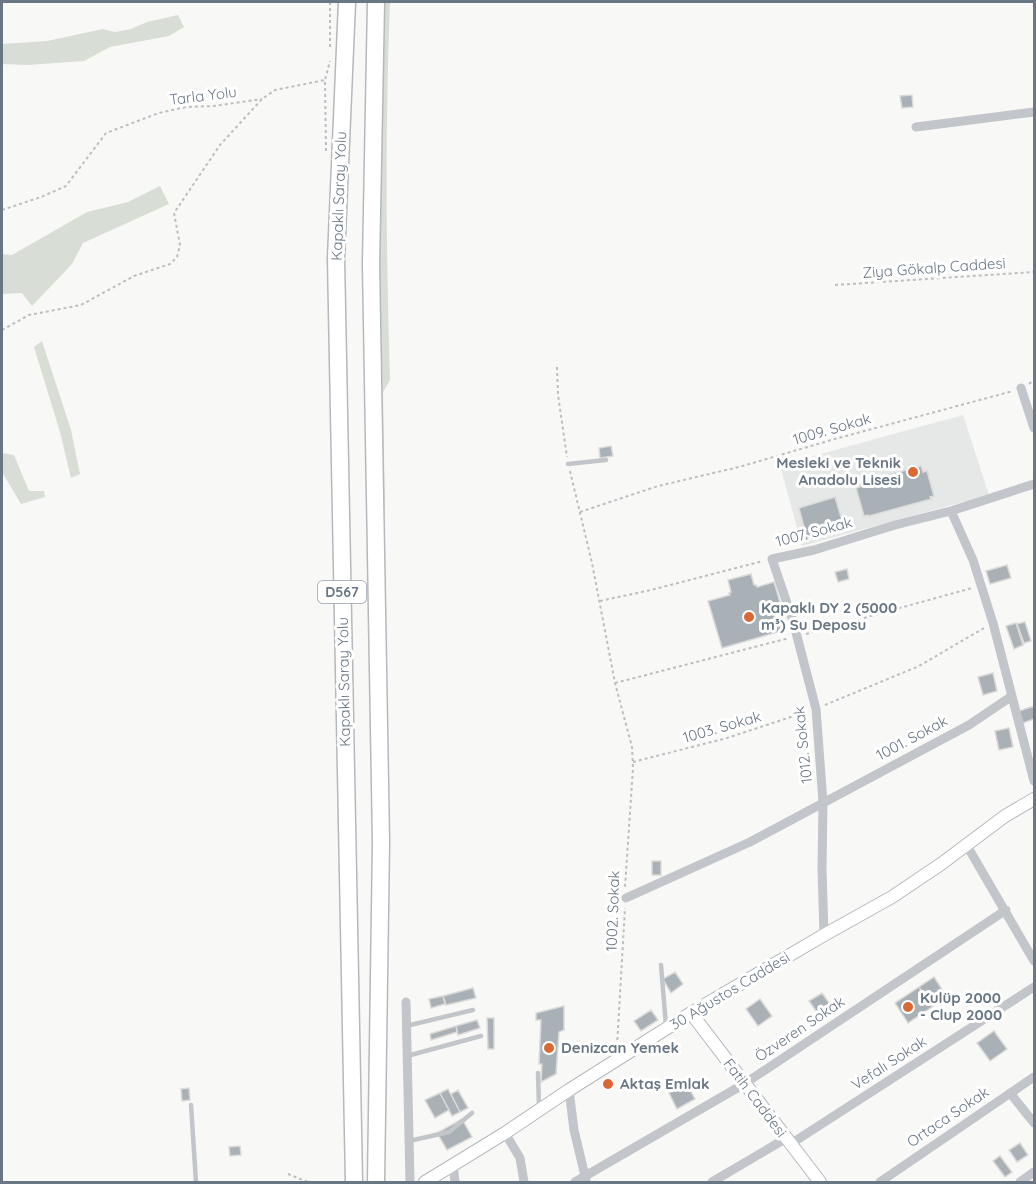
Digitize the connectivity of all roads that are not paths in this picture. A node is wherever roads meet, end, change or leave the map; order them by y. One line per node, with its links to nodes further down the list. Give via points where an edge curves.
1 (347, 2): 46 (highway, Kapaklı Saray Yolu / D567, via 336,258)
2 (376, 2): 47 (highway, D567, via 371,264 381,842)
3 (1035, 112): 4 (street)
4 (916, 127)
5 (1021, 388): 6 (street)
6 (1035, 428)
7 (606, 460): 8 (lane)
8 (568, 464)
9 (1035, 484): 10 (street, 1007. Sokak)
10 (951, 511): 11 (street, 1007. Sokak); 12 (street, via 973,560)
11 (772, 559): 15 (street, 1012. Sokak, via 816,708)
12 (1012, 696): 13 (street); 15 (street, 1001. Sokak, via 969,725)
13 (1035, 782)
14 (1035, 799): 16 (street, 30 Ağustos Caddesi)
15 (823, 802): 17 (street, 1001. Sokak, via 750,842); 19 (street, 1012. Sokak)
16 (966, 844): 18 (street); 19 (street, 30 Ağustos Caddesi, via 892,897)
17 (626, 898)
18 (1006, 910): 20 (street); 32 (street, Özveren Sokak)
19 (824, 935): 25 (street, 30 Ağustos Caddesi)
20 (1035, 961)
21 (661, 965): 27 (lane)
22 (1035, 987): 41 (street, Vefalı Sokak)
23 (406, 1002): 26 (street)
24 (473, 1010): 26 (lane)
25 (691, 1013): 27 (street, 30 Ağustos Caddesi); 32 (street, Fatih Caddesi)
26 (406, 1026): 29 (street)
27 (666, 1029): 33 (street, 30 Ağustos Caddesi)
28 (481, 1036): 29 (lane)
29 (406, 1056): 40 (street)
30 (538, 1073): 36 (lane)
31 (1035, 1077): 34 (street, Ortaca Sokak)
32 (744, 1084): 41 (street, Fatih Caddesi); 44 (street, Özveren Sokak)
33 (569, 1090): 36 (street, 30 Ağustos Caddesi); 44 (street)
34 (1011, 1093): 38 (street); 55 (street, Ortaca Sokak)
35 (191, 1105): 45 (lane)
36 (540, 1110): 39 (street, 30 Ağustos Caddesi)
37 (472, 1113): 40 (lane, via 449,1132)
38 (1035, 1123)
39 (505, 1133): 42 (street, 30 Ağustos Caddesi); 51 (street, via 520,1158)
40 (409, 1141): 48 (street)
41 (787, 1142): 53 (street, Vefalı Sokak); 54 (street, Fatih Caddesi)
42 (453, 1164): 49 (street, 30 Ağustos Caddesi); 50 (street)
43 (1035, 1172): 56 (street)
44 (586, 1179): 52 (street, Özveren Sokak)
45 (196, 1182)
46 (354, 1182)
47 (376, 1182)
48 (410, 1182)
49 (424, 1182)
50 (455, 1182)
51 (524, 1182)
52 (575, 1182)
53 (712, 1182)
54 (820, 1182)
55 (880, 1182)
56 (1020, 1182)

